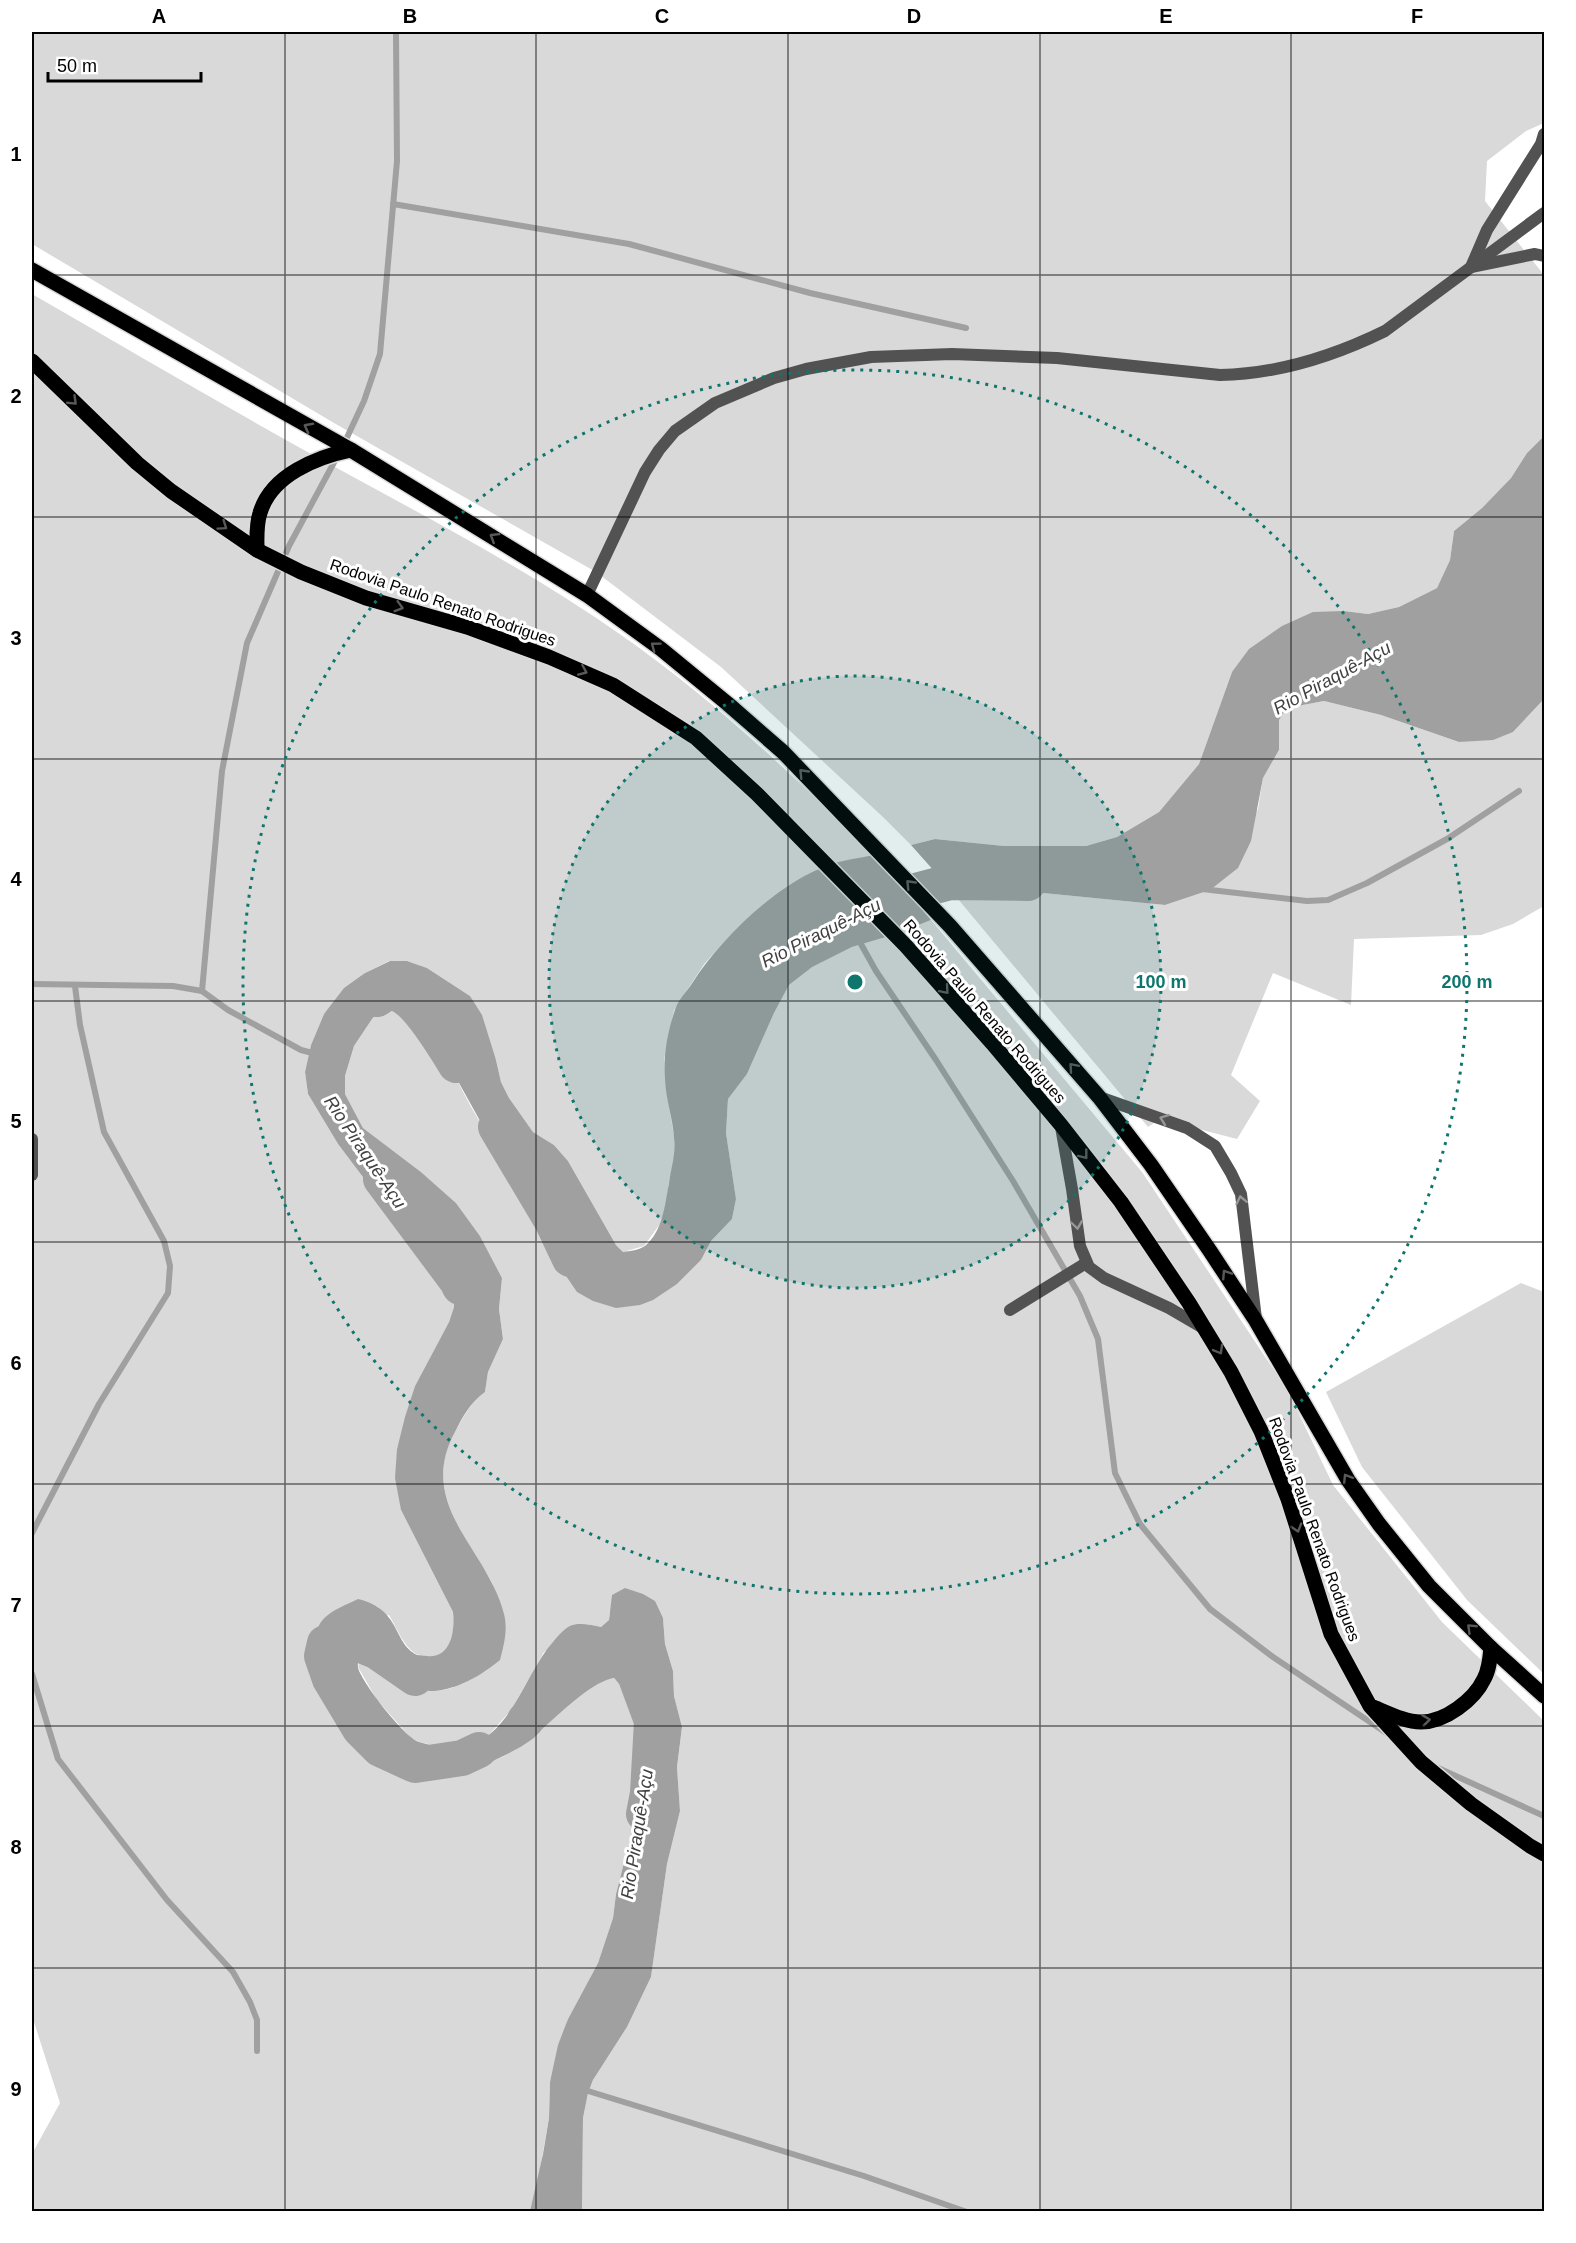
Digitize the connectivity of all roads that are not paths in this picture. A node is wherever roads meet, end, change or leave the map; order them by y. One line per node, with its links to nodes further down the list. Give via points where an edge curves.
1 (1545, 134): 4 (street, via 1487,231)
2 (1545, 213): 4 (street)
3 (1545, 256): 4 (street, via 1535,254)
4 (1471, 267): 9 (street, via 1385,332 1291,366 1246,374 1179,372 1057,358 952,354 871,357 774,378 715,404 675,431 658,450)
5 (32, 270): 7 (main road, Rodovia Paulo Renato Rodrigues, one-way to 5)
6 (32, 361): 8 (main road, Rodovia Paulo Renato Rodrigues, one-way to 8, via 171,491)
7 (351, 450): 8 (main road, via 310,462 266,498 257,524); 9 (main road, Rodovia Paulo Renato Rodrigues, one-way to 7)
8 (257, 550): 11 (main road, Rodovia Paulo Renato Rodrigues, one-way to 11, via 366,598 467,627 549,657 613,685 696,738 757,794 906,946)
9 (586, 595): 10 (main road, Rodovia Paulo Renato Rodrigues, one-way to 9, via 950,926 783,752 661,649)
10 (1099, 1097): 16 (main road, Rodovia Paulo Renato Rodrigues, one-way to 10, via 1151,1165); 16 (street, one-way to 10, via 1241,1194 1215,1146 1187,1128)
11 (1061, 1125): 14 (street, one-way to 14); 17 (main road, Rodovia Paulo Renato Rodrigues, one-way to 17, via 1121,1202)
12 (32, 1139): 13 (street)
13 (32, 1175)
14 (1086, 1263): 15 (street); 17 (street, via 1104,1278)
15 (1010, 1310)
16 (1256, 1321): 18 (main road, Rodovia Paulo Renato Rodrigues, one-way to 16, via 1429,1586 1379,1524 1348,1480)
17 (1207, 1330): 20 (main road, Rodovia Paulo Renato Rodrigues, one-way to 20, via 1261,1431 1288,1499 1331,1634)
18 (1491, 1648): 19 (main road, Rodovia Paulo Renato Rodrigues); 20 (main road, one-way to 18, via 1419,1722 1442,1717 1459,1707 1484,1680)
19 (1545, 1696)
20 (1370, 1706): 21 (main road, Rodovia Paulo Renato Rodrigues, via 1421,1762 1471,1804)
21 (1545, 1854)

